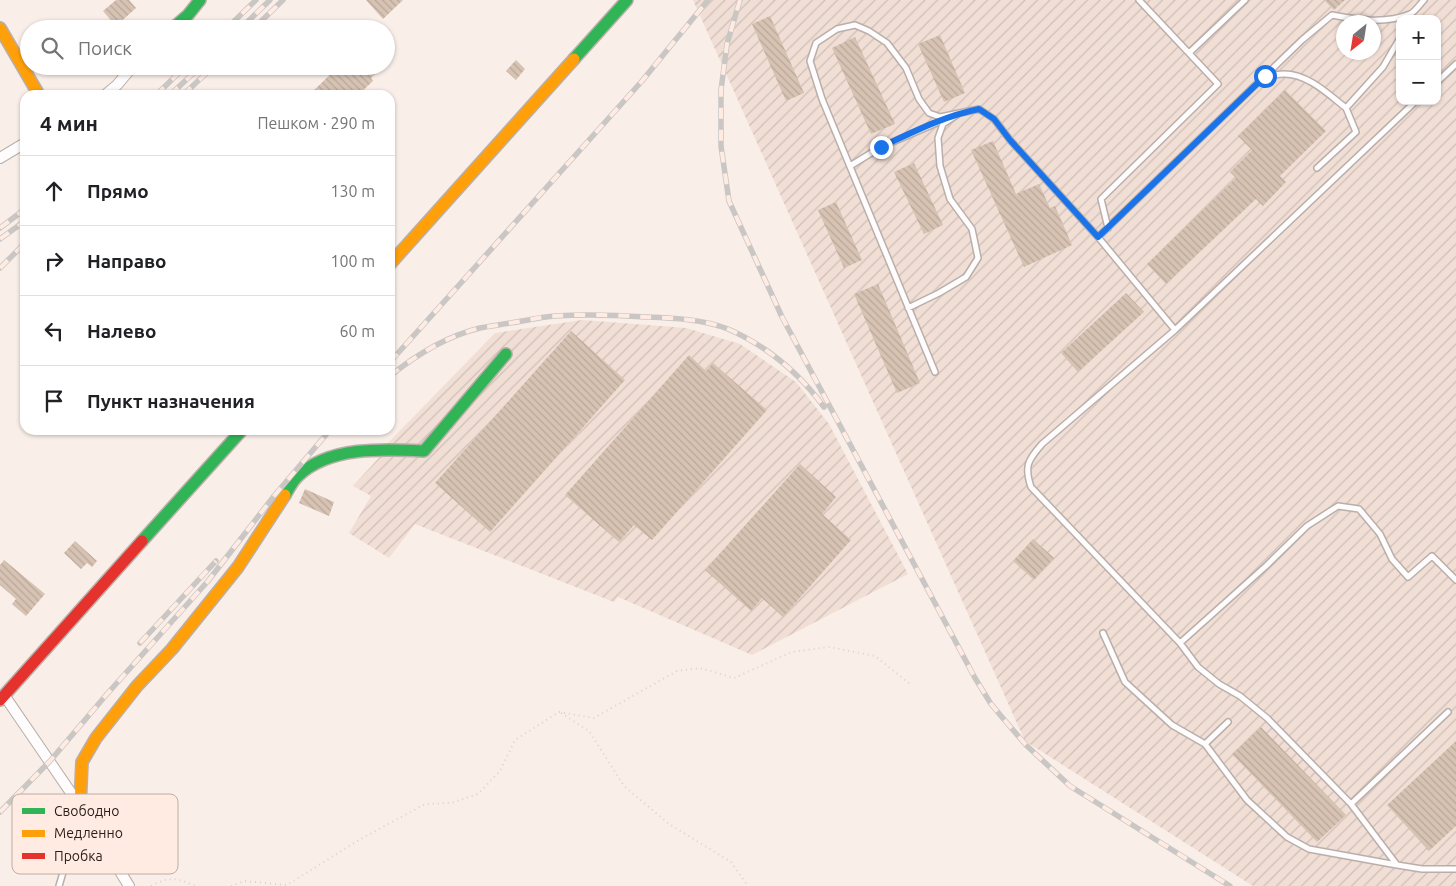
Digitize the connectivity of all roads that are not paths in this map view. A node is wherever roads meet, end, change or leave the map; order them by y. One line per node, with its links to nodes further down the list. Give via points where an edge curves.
1 (200, 0): 8 (main road)
2 (627, 0): 29 (main road)
3 (1140, 0): 11 (lane)
4 (1245, 0): 11 (lane)
5 (1424, 0): 6 (lane)
6 (1411, 15)
7 (1396, 18): 16 (lane, via 1363,21 1332,15)
8 (182, 20)
9 (0, 28): 12 (main road)
10 (1396, 45): 21 (lane, via 1383,67)
11 (1189, 52): 27 (lane, via 1218,84 1101,199)
12 (20, 63)
13 (1456, 64): 17 (lane)
14 (27, 75): 18 (main road)
15 (125, 75): 19 (street)
16 (1265, 76): 21 (lane, via 1285,74 1305,79); 27 (lane)
17 (1441, 78)
18 (35, 90)
19 (111, 90)
20 (1412, 105): 31 (lane)
21 (1346, 108): 26 (lane, via 1356,132)
22 (960, 113): 25 (lane, via 881,147); 25 (lane, via 940,117 929,114 906,68 887,43 855,25 837,29 816,43 810,61 822,100); 28 (lane, via 979,109 994,119); 30 (lane, via 943,124 938,138 940,166 950,199 972,229 978,258 966,277)
23 (20, 146): 24 (street)
24 (0, 158)
25 (850, 166): 30 (lane)
26 (1317, 168)
27 (1108, 228): 28 (lane)
28 (1098, 237): 31 (lane)
29 (395, 258)
30 (908, 308): 33 (lane)
31 (1175, 330): 37 (lane, via 1042,444 1028,463 1026,473 1031,487)
32 (506, 354): 43 (main road, via 424,451 388,449 340,453 297,476 238,567 96,738 82,762)
33 (935, 372)
34 (238, 435): 38 (main road)
35 (1456, 580): 37 (lane, via 1432,556 1408,577 1392,559 1380,534 1359,508 1338,506 1307,526)
36 (1103, 633): 41 (lane, via 1125,682 1172,725)
37 (1180, 643): 44 (lane, via 1198,667 1267,718)
38 (2, 698): 42 (street)
39 (1448, 712): 44 (lane)
40 (1228, 722): 41 (lane)
41 (1205, 744): 45 (lane, via 1248,800 1287,837 1309,849)
42 (71, 794)
43 (81, 794)
44 (1351, 804): 45 (lane)
45 (1397, 865): 46 (lane)
46 (1456, 869)
47 (63, 874): 49 (lane)
48 (122, 874): 50 (street)
49 (59, 886)
50 (130, 886)

